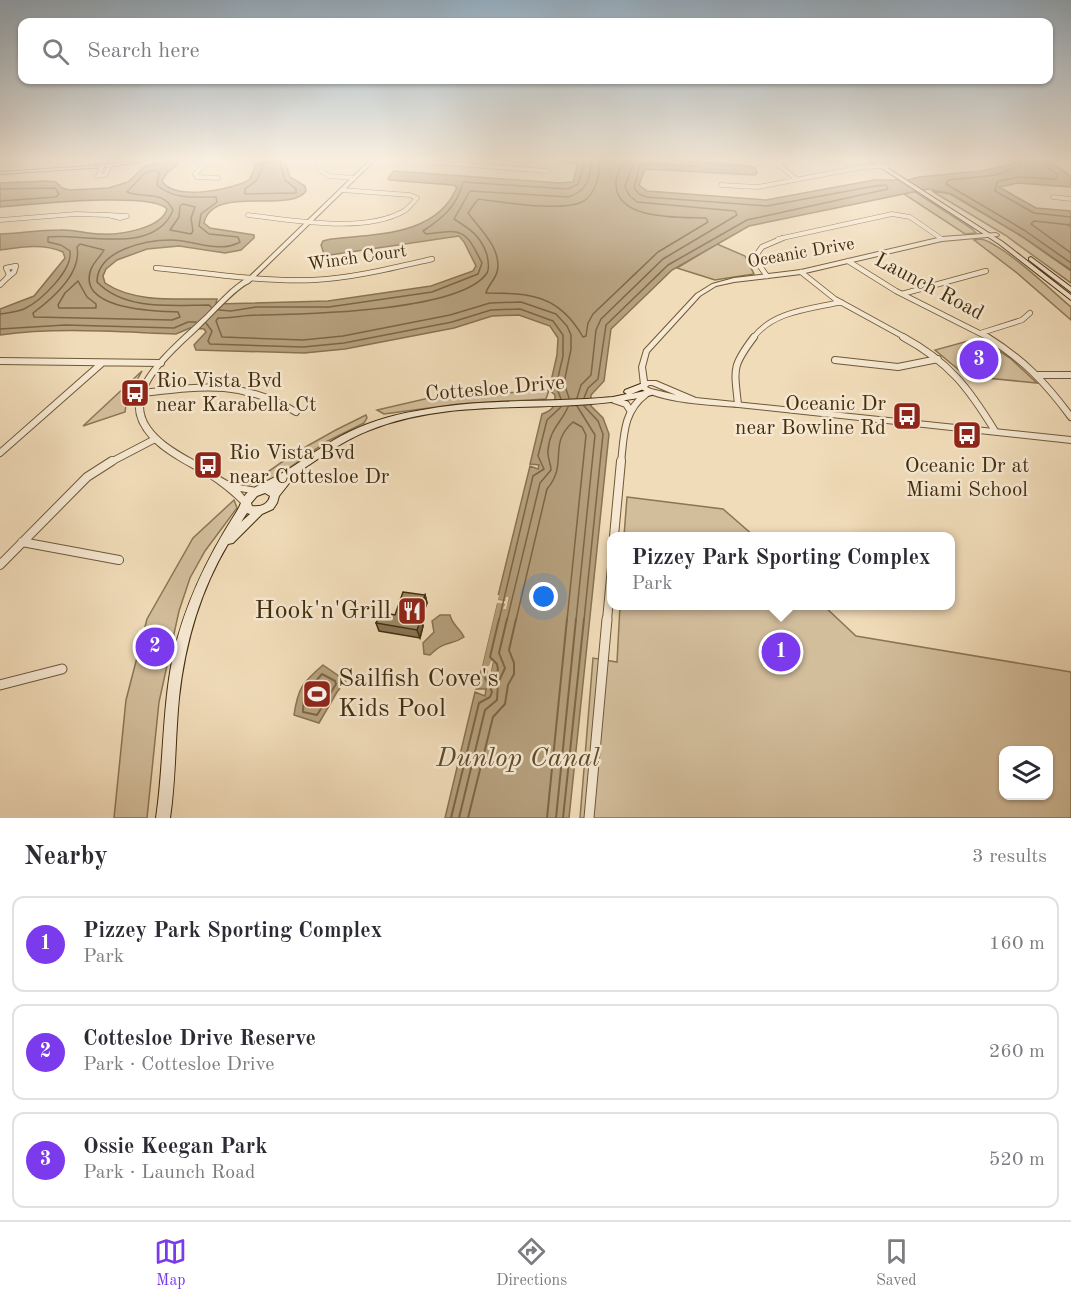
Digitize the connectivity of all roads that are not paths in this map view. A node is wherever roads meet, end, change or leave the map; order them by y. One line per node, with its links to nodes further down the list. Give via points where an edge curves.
1 (333, 198): 8 (street)
2 (417, 198): 8 (street, via 409,208 389,217 342,223)
3 (930, 198): 10 (main road)
4 (939, 198): 9 (main road)
5 (107, 215): 7 (street)
6 (248, 215): 8 (street)
7 (0, 220)
8 (309, 221): 18 (street)
9 (996, 234): 10 (street, Oceanic Drive); 21 (main road)
10 (988, 235): 11 (street, Oceanic Drive); 23 (main road)
11 (942, 239): 13 (street, Oceanic Drive); 17 (street, via 903,213 892,214 773,242 754,255)
12 (432, 259): 18 (street, Winch Court, via 335,278)
13 (848, 261): 16 (street, Oceanic Drive); 22 (street, Launch Road)
14 (156, 268): 18 (street, Winch Court)
15 (986, 271): 22 (street)
16 (801, 272): 17 (street, Oceanic Drive); 24 (street)
17 (766, 276): 28 (street, Oceanic Drive, via 728,281 702,292 649,348)
18 (250, 278): 31 (street)
19 (7, 279): 20 (street)
20 (0, 285)
21 (1071, 290)
22 (902, 294): 26 (street, Launch Road)
23 (1071, 298)
24 (841, 302): 27 (street); 39 (street, via 783,315 760,329 734,368)
25 (1030, 313): 26 (street, via 1022,320)
26 (981, 333): 33 (street, Launch Road)
27 (938, 359): 29 (street, via 898,367); 43 (street, via 969,389)
28 (643, 360): 35 (street); 35 (street)
29 (835, 360)
30 (0, 361): 32 (street)
31 (161, 363): 32 (street); 36 (street)
32 (101, 364): 46 (street)
33 (1038, 375): 34 (street); 42 (street, Launch Road)
34 (1071, 375)
35 (650, 388): 37 (main road, Cottesloe Drive); 38 (main road, Cottesloe Drive); 39 (street, via 697,401); 40 (street)
36 (142, 393): 41 (street, via 185,389 248,391 265,395); 44 (street, via 142,422)
37 (613, 399): 38 (main road, Cottesloe Drive); 40 (street)
38 (598, 400): 47 (main road, Cottesloe Drive, via 455,409 387,422 352,434)
39 (738, 404): 43 (street)
40 (630, 410): 53 (street, via 624,427)
41 (296, 412)
42 (1071, 417)
43 (995, 432): 45 (street)
44 (155, 439): 48 (street); 54 (street, via 87,477)
45 (1071, 440)
46 (0, 453)
47 (300, 466): 49 (main road, Cottesloe Drive); 50 (main road, Cottesloe Drive)
48 (230, 486): 49 (street); 51 (street)
49 (259, 490): 50 (main road, via 270,490); 51 (main road, via 249,496)
50 (275, 495): 52 (main road, via 270,506)
51 (246, 505): 52 (main road); 55 (main road)
52 (259, 511): 55 (main road)
53 (614, 532)
54 (22, 542): 56 (street); 57 (street)
55 (220, 548): 61 (main road, via 200,585 181,646 174,683)
56 (119, 560)
57 (0, 565)
58 (608, 610): 62 (street)
59 (62, 669): 60 (street)
60 (0, 685)
61 (163, 818)
62 (590, 818)

